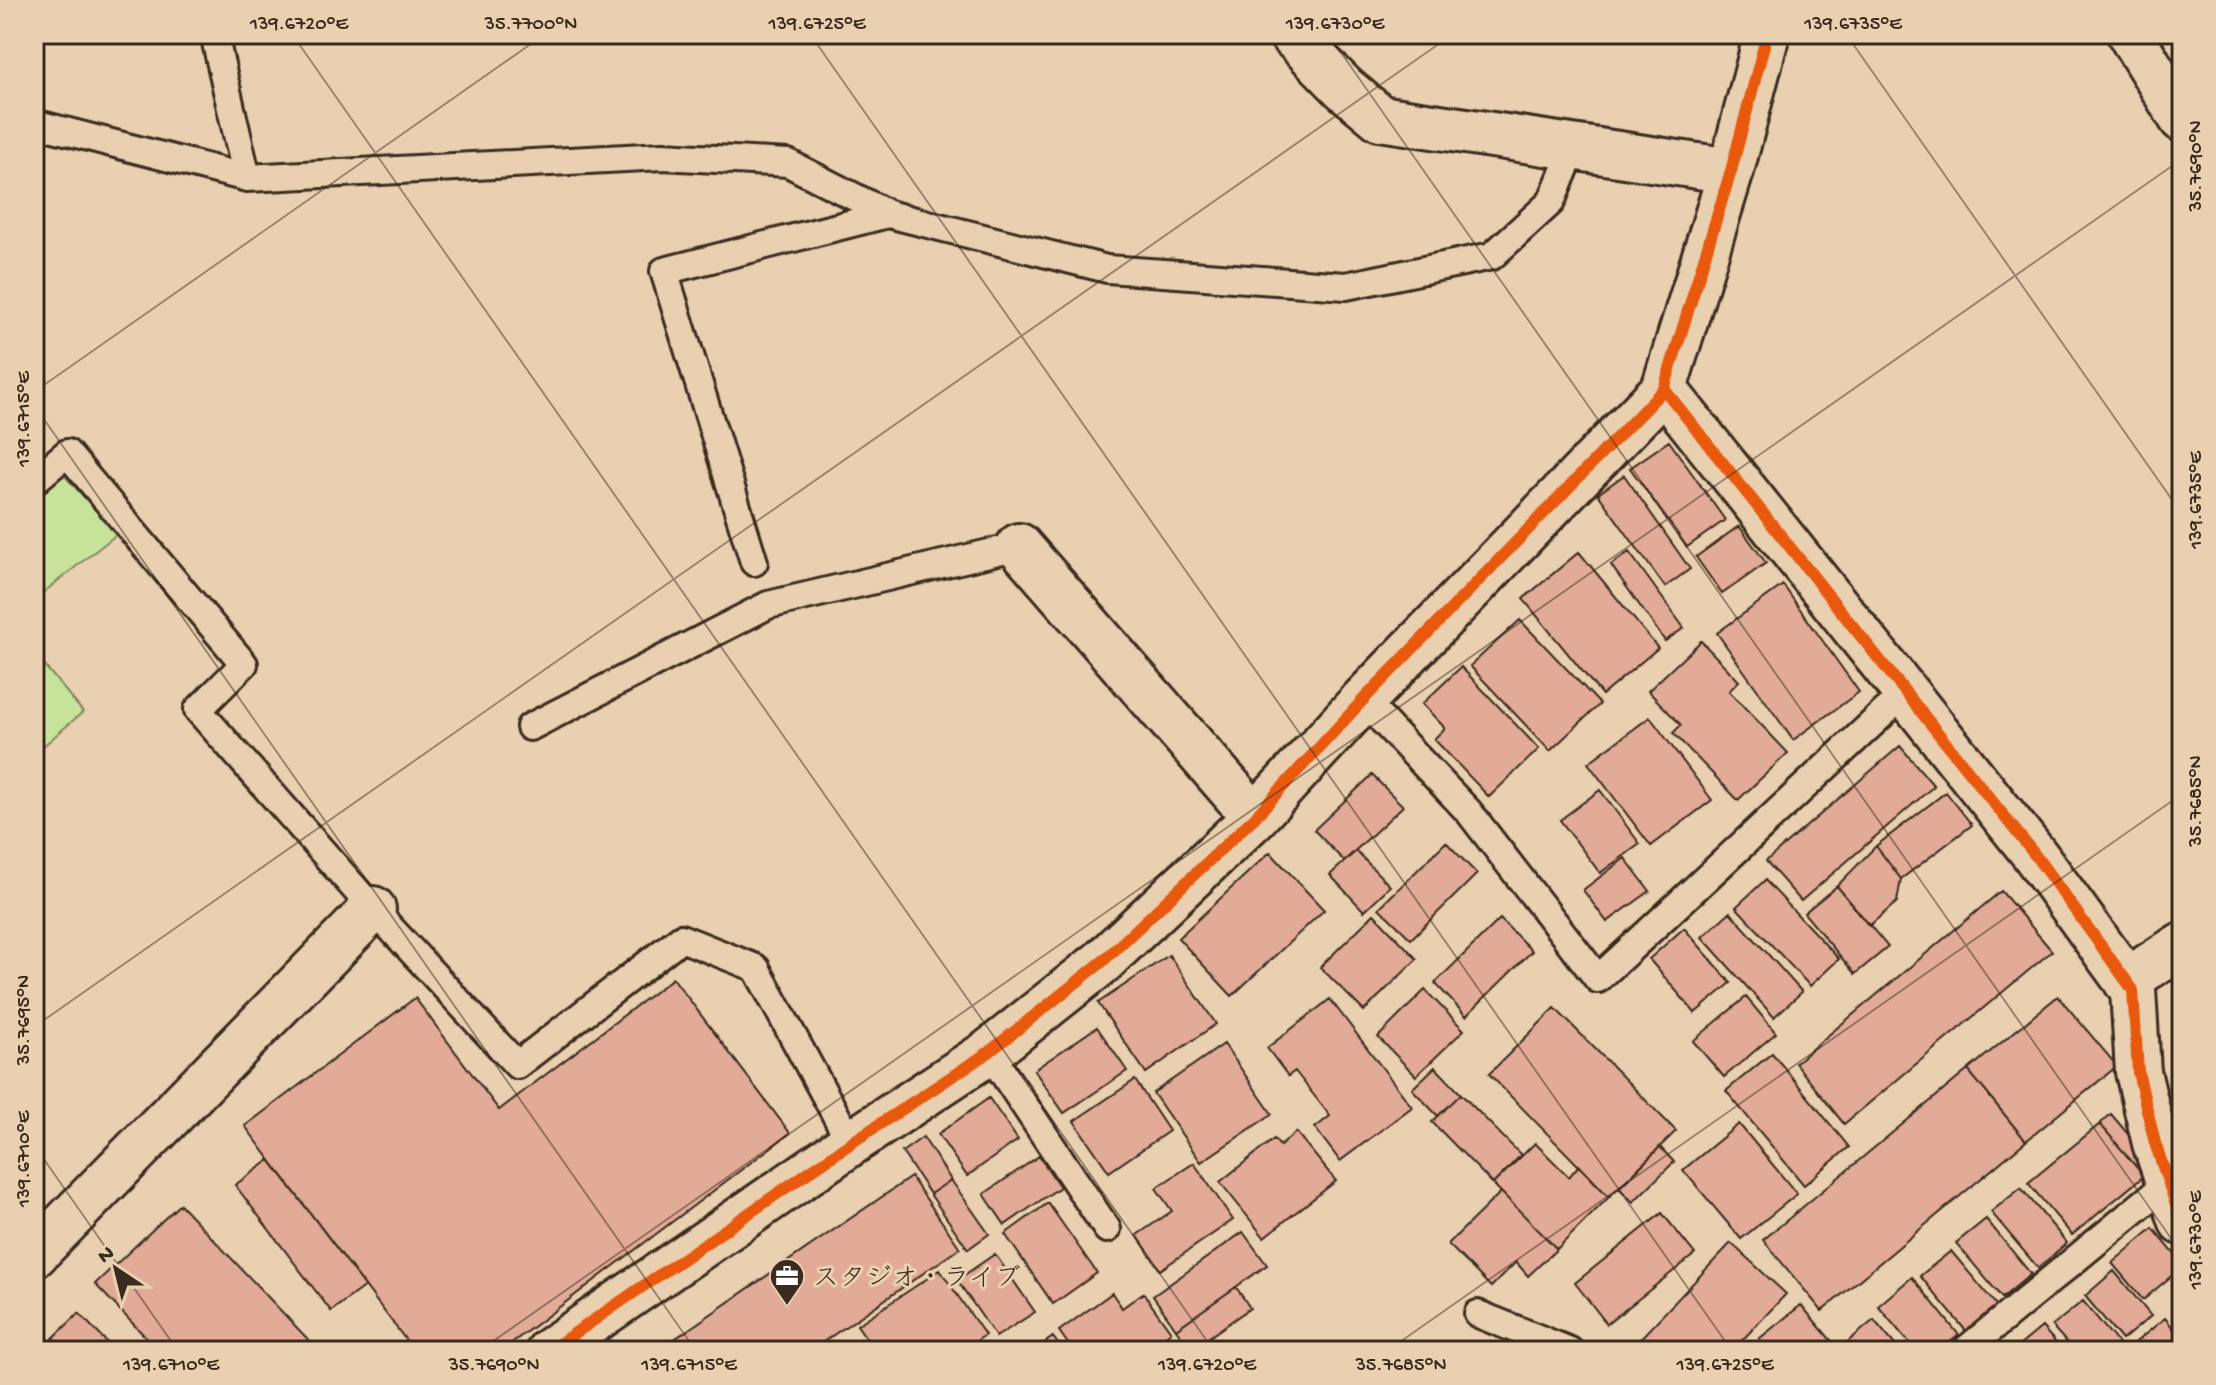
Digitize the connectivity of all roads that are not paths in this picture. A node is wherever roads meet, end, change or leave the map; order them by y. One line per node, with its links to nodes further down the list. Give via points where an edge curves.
1 (214, 34): 9 (lane)
2 (1291, 34): 7 (street, via 1380,118)
3 (1767, 34): 8 (street)
4 (2130, 34): 5 (street)
5 (2182, 119)
6 (34, 123): 9 (lane)
7 (1574, 147): 8 (street); 10 (lane, via 1551,202 1492,256 1346,286 1107,269)
8 (1731, 171): 11 (street)
9 (247, 178): 10 (lane, via 663,156 788,163)
10 (888, 214): 14 (lane, via 664,271)
11 (1664, 389): 15 (street); 16 (street)
12 (34, 481): 19 (lane, via 67,453 244,664 198,710)
13 (1019, 546): 17 (lane, via 768,605); 18 (street)
14 (754, 562)
15 (1905, 693): 16 (lane, via 1598,979 1469,812); 21 (street, via 2035,855)
16 (1363, 700): 18 (street)
17 (530, 727)
18 (1255, 817): 22 (street, via 1102,962)
19 (373, 909): 23 (lane, via 517,1065 681,938 756,968); 26 (street)
20 (2182, 945): 21 (street)
21 (2126, 981): 24 (street, via 2133,990 2138,1072)
22 (989, 1052): 23 (street); 25 (lane)
23 (851, 1143): 28 (street)
24 (2176, 1202): 30 (lane, via 1968,1348)
25 (1107, 1229)
26 (34, 1255)
27 (1478, 1314): 29 (lane)
28 (549, 1351)
29 (1570, 1351)
30 (1971, 1351)

